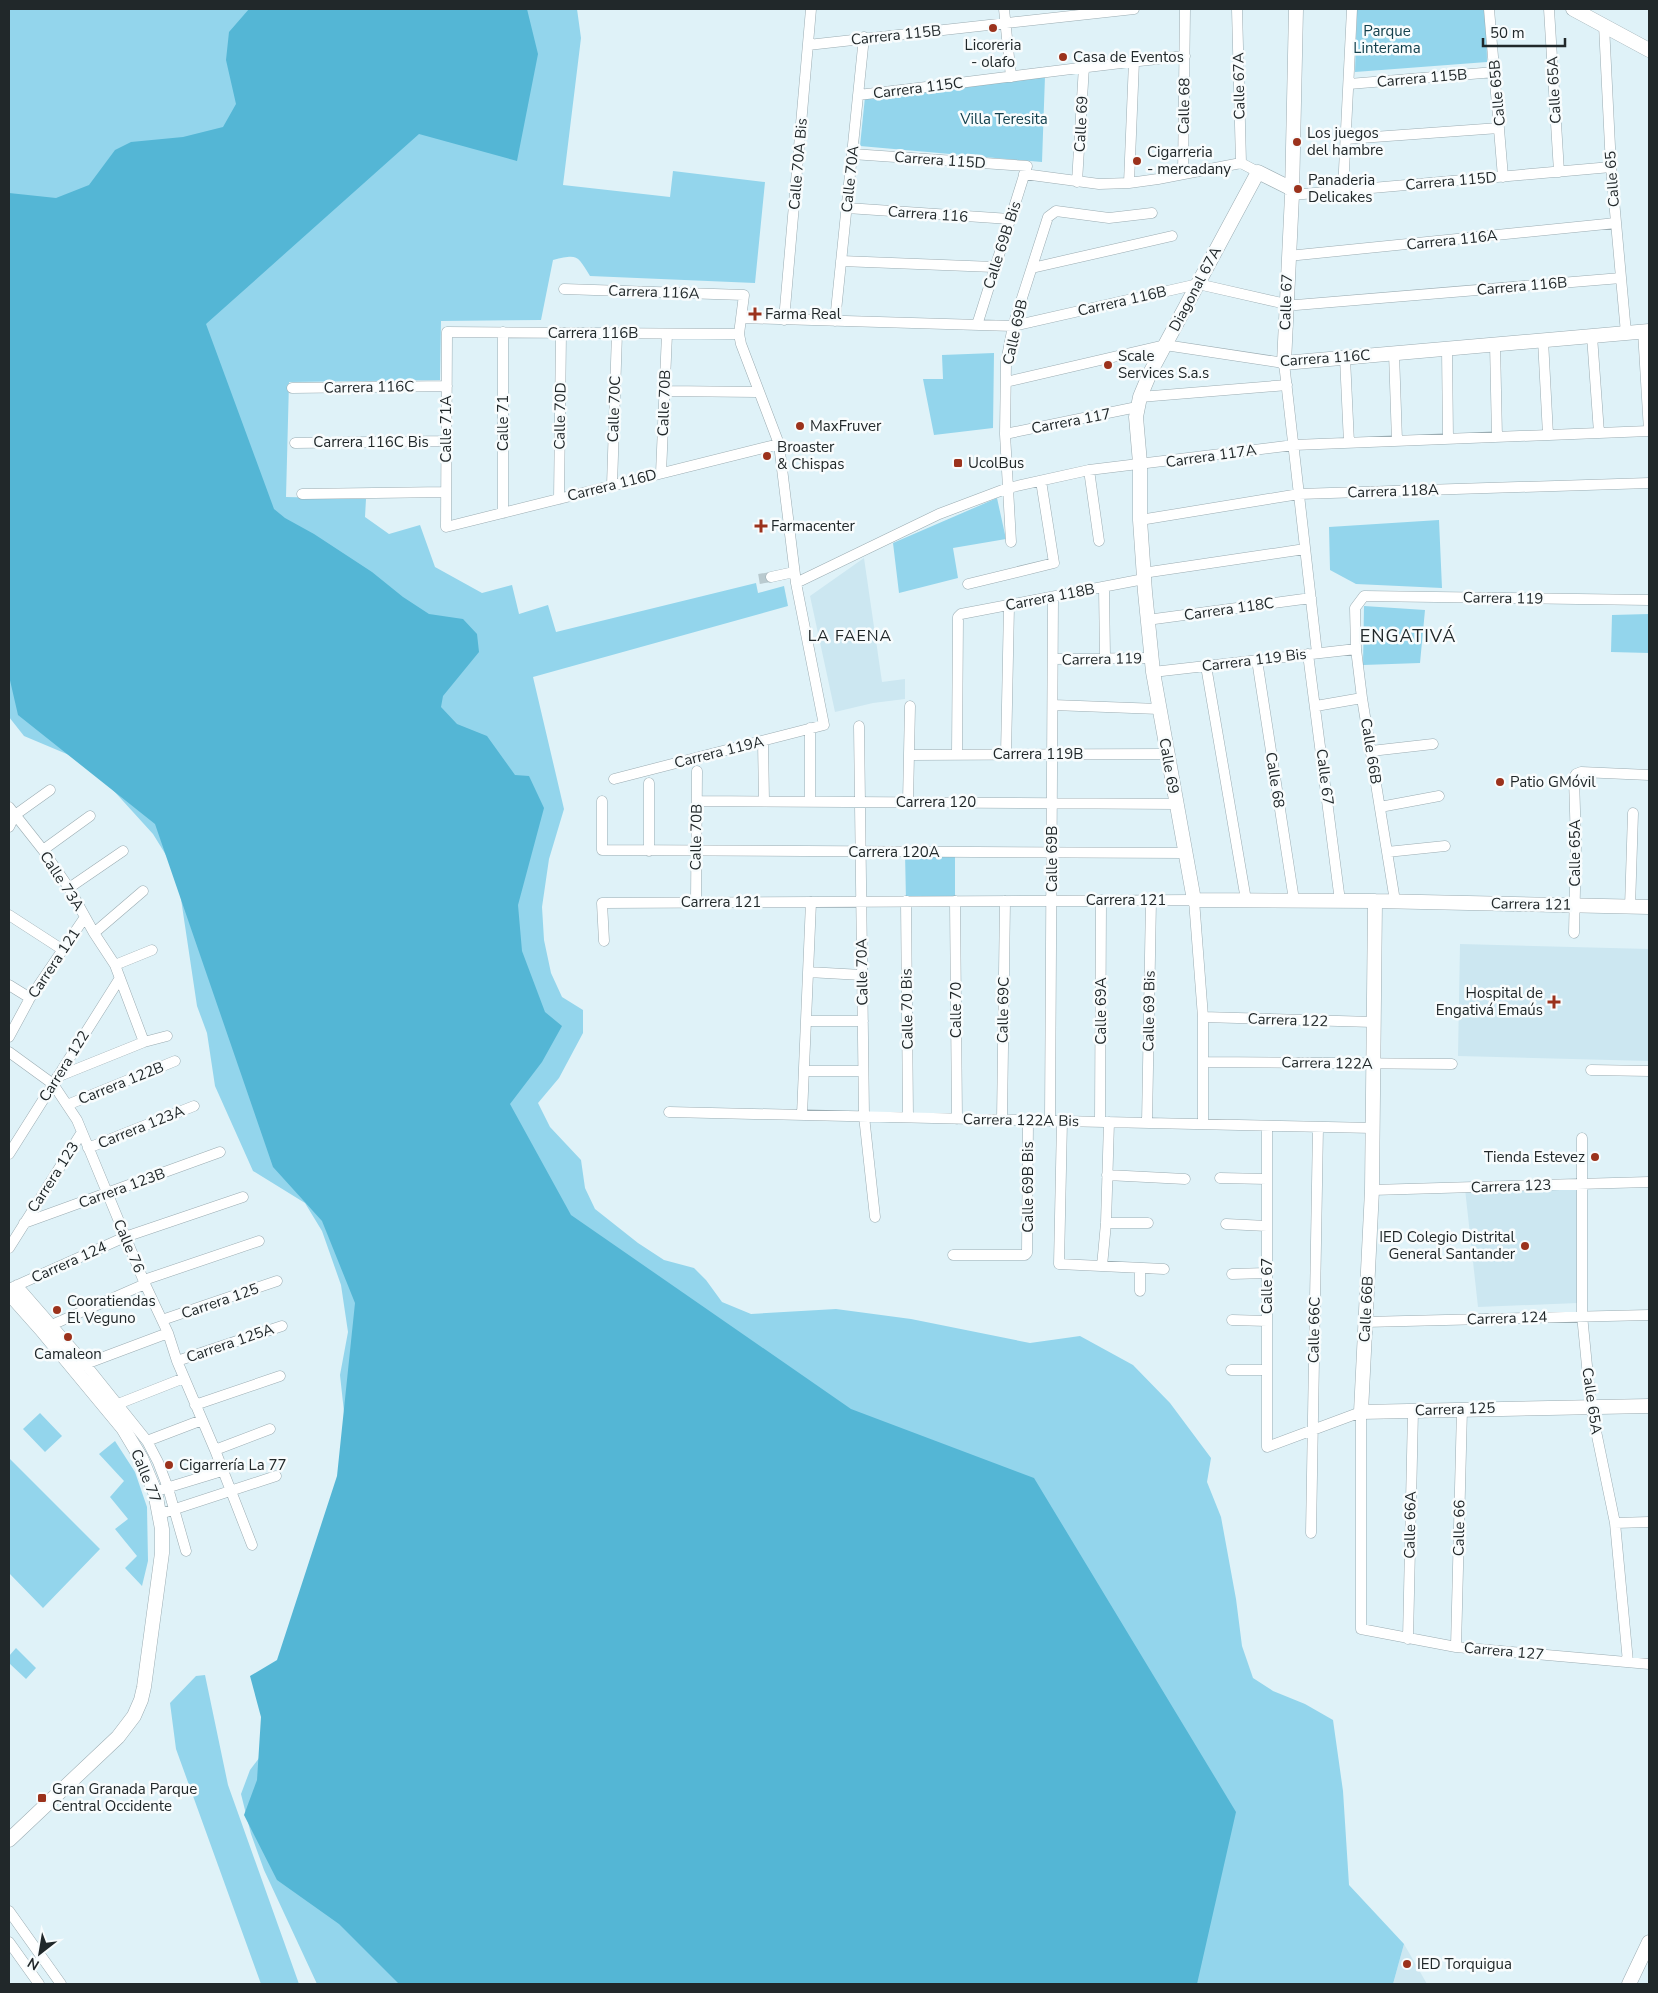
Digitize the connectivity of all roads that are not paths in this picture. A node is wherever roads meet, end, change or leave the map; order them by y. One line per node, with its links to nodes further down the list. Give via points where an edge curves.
1 (811, 9): 14 (street, Calle 70A Bis)
2 (1004, 9): 11 (street)
3 (1134, 9): 11 (street, Carrera 115B)
4 (1185, 9): 16 (street, Calle 68)
5 (1237, 9): 26 (street, Calle 67A)
6 (1296, 9): 36 (street, Calle 67)
7 (1352, 9): 21 (street)
8 (1489, 9): 19 (street, Calle 65B)
9 (1549, 9): 30 (street, Calle 65A)
10 (1573, 9): 12 (street)
11 (1005, 23): 13 (street, Carrera 115B); 20 (street)
12 (1604, 26): 15 (street); 27 (street, Calle 65)
13 (864, 37): 14 (street, Carrera 115B); 22 (street, Calle 70A)
14 (808, 45): 51 (street, Calle 70A Bis)
15 (1649, 50)
16 (1185, 56): 17 (street, Carrera 115C); 31 (street, Calle 68)
17 (1134, 61): 18 (street, Carrera 115C); 34 (street)
18 (1084, 66): 20 (street, Carrera 115C); 33 (street, Calle 69)
19 (1495, 72): 21 (street, Carrera 115B); 23 (street, Calle 65B)
20 (1011, 77): 22 (street, Carrera 115C)
21 (1349, 84): 24 (street)
22 (858, 95): 25 (street, Calle 70A)
23 (1499, 128): 24 (street); 32 (street, Calle 65B)
24 (1346, 139): 35 (street)
25 (852, 154): 28 (street, Carrera 115D); 37 (street, Calle 70A)
26 (1241, 163): 29 (street); 31 (street, Carrera 115D)
27 (1611, 167): 30 (street, Carrera 115D); 40 (street, Calle 65)
28 (1026, 170): 33 (street, Carrera 115D); 39 (street, Calle 69B Bis)
29 (1258, 172): 36 (street); 47 (street, Diagonal 67A)
30 (1559, 172): 32 (street, Carrera 115D)
31 (1183, 174): 34 (street, Carrera 115D)
32 (1503, 177): 35 (street, Carrera 115D)
33 (1078, 182): 34 (street, Carrera 115D)
34 (1129, 183)
35 (1343, 190): 36 (street, Carrera 115D)
36 (1292, 192): 42 (street, Calle 67)
37 (847, 208): 39 (street, Carrera 116); 43 (street, Calle 70A)
38 (1152, 213): 45 (street, Calle 69B, via 1109,218 1052,212)
39 (1010, 219): 44 (street, Calle 69B Bis)
40 (1616, 223): 42 (street, Carrera 116A); 46 (street, Calle 65)
41 (1172, 236): 45 (street)
42 (1288, 256): 49 (street, Calle 67)
43 (842, 261): 44 (street); 52 (street, Calle 70A)
44 (994, 267): 53 (street, Calle 69B Bis)
45 (1032, 268): 54 (street, Calle 69B)
46 (1621, 278): 49 (street, Carrera 116B); 60 (street, Calle 65)
47 (1198, 284): 49 (street, Carrera 116B); 54 (street, Carrera 116B); 66 (street, Diagonal 67A)
48 (564, 289): 50 (street, Carrera 116A, via 744,295)
49 (1286, 304): 70 (street, Calle 67)
50 (741, 318): 51 (street, Carrera 116B); 62 (street)
51 (784, 320): 52 (street, Carrera 116B)
52 (835, 321): 53 (street, Carrera 116B)
53 (977, 325): 54 (street, Carrera 116B)
54 (1013, 326): 71 (street, Calle 69B)
55 (1646, 331): 60 (street, Carrera 116C); 78 (street)
56 (447, 332): 57 (street, Carrera 116B); 73 (street, Calle 71A)
57 (503, 332): 58 (street, Carrera 116B); 101 (street, Calle 71)
58 (561, 333): 59 (street, Carrera 116B); 100 (street, Calle 70D)
59 (617, 333): 61 (street, Carrera 116B); 95 (street, Calle 70C)
60 (1626, 333): 63 (street, Carrera 116C)
61 (667, 334): 62 (street, Carrera 116B); 75 (street, Calle 70B)
62 (739, 334): 76 (street)
63 (1592, 336): 64 (street, Carrera 116C); 79 (street)
64 (1543, 340): 65 (street, Carrera 116C); 81 (street)
65 (1495, 344): 67 (street, Carrera 116C); 82 (street)
66 (1165, 345): 70 (street, Carrera 116C); 71 (street, Carrera 116C); 77 (street, Diagonal 67A)
67 (1447, 348): 68 (street, Carrera 116C); 83 (street)
68 (1394, 353): 69 (street, Carrera 116C); 85 (street)
69 (1345, 358): 70 (street, Carrera 116C); 87 (street)
70 (1284, 363): 72 (street, Calle 67)
71 (1006, 382): 80 (street, Calle 69B)
72 (1287, 385): 77 (street, Carrera 117); 89 (street, Calle 67)
73 (447, 386): 74 (street, Carrera 116C); 84 (street, Calle 71A)
74 (292, 388)
75 (664, 391): 76 (street); 92 (street, Calle 70B)
76 (757, 392): 88 (street)
77 (1138, 402): 80 (street, Carrera 117); 90 (street, Calle 69)
78 (1649, 431): 79 (street, Carrera 117A)
79 (1599, 433): 81 (street, Carrera 117A)
80 (1005, 434): 96 (street, Calle 69B)
81 (1548, 435): 82 (street, Carrera 117A)
82 (1498, 437): 83 (street, Carrera 117A)
83 (1448, 439): 85 (street, Carrera 117A)
84 (446, 441): 86 (street, Carrera 116C Bis); 97 (street, Calle 71A)
85 (1397, 441): 87 (street, Carrera 117A)
86 (295, 443)
87 (1349, 443): 89 (street, Carrera 117A)
88 (778, 444): 92 (street, Carrera 116D); 107 (street)
89 (1294, 445): 90 (street, Carrera 117A); 99 (street, Calle 67)
90 (1140, 463): 91 (street, Carrera 117A); 102 (street, Calle 69)
91 (1089, 470): 93 (street, Carrera 117A); 104 (street)
92 (661, 473): 95 (street, Carrera 116D)
93 (1041, 481): 96 (street, Carrera 117A); 111 (street, via 1054,563)
94 (1649, 482): 99 (street, Carrera 118A)
95 (612, 485): 100 (street, Carrera 116D)
96 (1008, 488): 105 (street, Calle 69B); 110 (street, Carrera 117A, via 939,514)
97 (446, 492): 98 (street); 103 (street, Calle 71A)
98 (302, 494)
99 (1299, 494): 102 (street, Carrera 118A); 106 (street, Calle 67)
100 (559, 499): 101 (street, Carrera 116D)
101 (504, 512): 103 (street, Carrera 116D)
102 (1140, 520): 108 (street, Calle 69)
103 (446, 527)
104 (1099, 541)
105 (1011, 542)
106 (1306, 549): 108 (street, Carrera 118B); 114 (street, Calle 67)
107 (794, 572): 109 (street); 110 (street)
108 (1144, 576): 112 (street, Carrera 118B); 118 (street, Calle 69)
109 (771, 577)
110 (796, 583): 132 (street, Carrera 119A, via 824,725)
111 (968, 584)
112 (1104, 587): 113 (street, Carrera 118B); 121 (street)
113 (1053, 597): 117 (street, Carrera 118B); 122 (street, Calle 69B)
114 (1311, 598): 118 (street, Carrera 118C); 120 (street, Calle 67)
115 (1649, 600): 116 (street, Carrera 119, via 1364,596)
116 (1359, 601): 119 (street, Calle 66B, via 1355,608)
117 (1009, 606): 136 (street, Carrera 118B, via 965,612 958,617); 137 (street)
118 (1147, 620): 124 (street, Calle 69)
119 (1356, 649): 120 (street, Carrera 119 Bis); 126 (street, Calle 66B)
120 (1312, 654): 123 (street, Carrera 119 Bis); 129 (street, Calle 67)
121 (1105, 658): 122 (street, Carrera 119); 124 (street, Carrera 119)
122 (1053, 659): 127 (street, Calle 69B)
123 (1257, 660): 125 (street, Carrera 119 Bis); 176 (street, Calle 68)
124 (1151, 665): 125 (street, Carrera 119 Bis); 130 (street, Calle 69)
125 (1206, 666): 175 (street)
126 (1362, 698): 129 (street); 135 (street, Calle 66B)
127 (1053, 704): 130 (street); 138 (street, Calle 69B)
128 (910, 706): 140 (street)
129 (1316, 706): 181 (street, Calle 67)
130 (1159, 709): 139 (street, Calle 69)
131 (859, 726): 151 (street, Calle 70A)
132 (810, 728): 133 (street, Carrera 119A); 150 (street)
133 (763, 740): 143 (street, Carrera 119A); 149 (street)
134 (1433, 744): 135 (street)
135 (1371, 751): 155 (street, Calle 66B)
136 (957, 754): 137 (street, Carrera 119B); 140 (street, Carrera 119B)
137 (1006, 754): 138 (street, Carrera 119B)
138 (1052, 754): 139 (street, Carrera 119B); 153 (street, Calle 69B)
139 (1167, 754): 154 (street, Calle 69)
140 (909, 755): 152 (street)
141 (697, 771): 148 (street, Calle 70B)
142 (1649, 775): 186 (street, Calle 65A, via 1576,774)
143 (614, 778)
144 (649, 783): 163 (street)
145 (50, 790): 156 (street)
146 (1439, 796): 155 (street)
147 (602, 801): 163 (street, Carrera 120A, via 602,850)
148 (697, 801): 149 (street, Carrera 120); 164 (street, Calle 70B)
149 (764, 801): 150 (street, Carrera 120)
150 (810, 802): 151 (street, Carrera 120)
151 (860, 802): 152 (street, Carrera 120); 165 (street, Calle 70A)
152 (908, 802): 153 (street, Carrera 120)
153 (1052, 803): 154 (street, Carrera 120); 166 (street, Calle 69B)
154 (1176, 804): 168 (street, Calle 69)
155 (1380, 807): 167 (street, Calle 66B)
156 (12, 811): 159 (street); 161 (street, Calle 73A)
157 (1633, 813): 187 (street)
158 (90, 816): 161 (street)
159 (9, 827)
160 (1445, 846): 167 (street)
161 (43, 850): 169 (street, Calle 73A)
162 (123, 851): 169 (street)
163 (649, 851): 164 (street, Carrera 120A)
164 (696, 851): 165 (street, Carrera 120A); 183 (street, Calle 70B)
165 (860, 852): 166 (street, Carrera 120A); 177 (street, Calle 70A)
166 (1052, 852): 168 (street, Carrera 120A); 171 (street, Calle 69B)
167 (1387, 852): 185 (street, Calle 66B)
168 (1185, 853): 174 (street, Calle 69)
169 (69, 888): 190 (street, Calle 73A)
170 (143, 892): 191 (street, Carrera 121)
171 (1052, 900): 172 (street, Carrera 121); 180 (street, Carrera 121); 228 (street, Calle 69B)
172 (1102, 900): 173 (street, Carrera 121); 230 (street, Calle 69A)
173 (1151, 900): 174 (street, Carrera 121); 231 (street, Calle 69 Bis)
174 (1194, 900): 175 (street, Carrera 121); 202 (street, Calle 69)
175 (1246, 900): 176 (street, Carrera 121)
176 (1294, 900): 181 (street, Carrera 121)
177 (861, 901): 178 (street, Carrera 121); 184 (street, Carrera 121); 198 (street, Calle 70A)
178 (906, 901): 179 (street, Carrera 121); 224 (street, Calle 70 Bis)
179 (955, 901): 180 (street, Carrera 121); 225 (street, Calle 70)
180 (1005, 901): 226 (street, Calle 69C)
181 (1340, 901): 182 (street, Carrera 121)
182 (1375, 901): 185 (street, Carrera 121); 205 (street, Calle 66B)
183 (696, 902): 184 (street, Carrera 121); 193 (street, Carrera 121, via 602,903)
184 (811, 902): 197 (street)
185 (1395, 902): 186 (street, Carrera 121)
186 (1574, 905): 187 (street, Carrera 121); 192 (street, Calle 65A)
187 (1630, 906): 188 (street, Carrera 121)
188 (1649, 907)
189 (9, 915): 194 (street)
190 (85, 917): 191 (street, Calle 73A); 194 (street, Carrera 121)
191 (94, 933): 196 (street, Calle 73A)
192 (1574, 933)
193 (604, 941)
194 (63, 950): 201 (street, Carrera 121)
195 (152, 950): 196 (street)
196 (115, 965): 199 (street, Calle 73A)
197 (808, 972): 198 (street); 203 (street)
198 (862, 975): 204 (street, Calle 70A)
199 (120, 978): 208 (street, Calle 73A); 218 (street, Carrera 122)
200 (9, 986): 201 (street)
201 (30, 998): 207 (street, Carrera 121)
202 (1202, 1017): 205 (street, Carrera 122); 211 (street, Calle 69)
203 (806, 1021): 204 (street); 215 (street)
204 (863, 1021): 216 (street, Calle 70A)
205 (1373, 1022): 212 (street, Calle 66B)
206 (167, 1036): 208 (street)
207 (9, 1037)
208 (144, 1042): 218 (street)
209 (9, 1052): 218 (street, Calle 76)
210 (175, 1061): 219 (street, Carrera 122B)
211 (1202, 1062): 212 (street, Carrera 122A); 232 (street, Calle 69)
212 (1373, 1064): 213 (street, Carrera 122A); 235 (street, Calle 66B)
213 (1452, 1064)
214 (1591, 1070): 217 (street)
215 (804, 1071): 216 (street); 222 (street)
216 (863, 1071): 223 (street, Calle 70A)
217 (1649, 1071)
218 (55, 1080): 219 (street, Calle 76); 240 (street, Carrera 122)
219 (67, 1105): 236 (street, Calle 76)
220 (194, 1106): 238 (street, Carrera 123A)
221 (669, 1112): 222 (street, Carrera 122A Bis)
222 (802, 1115): 223 (street, Carrera 122A Bis)
223 (864, 1116): 224 (street, Carrera 122A Bis); 250 (street, Calle 70A)
224 (908, 1117): 225 (street, Carrera 122A Bis)
225 (957, 1119): 226 (street, Carrera 122A Bis)
226 (1002, 1120): 227 (street, Carrera 122A Bis)
227 (1028, 1120): 228 (street, Carrera 122A Bis); 259 (street, Calle 69B Bis, via 1027,1253)
228 (1050, 1121): 229 (street, Carrera 122A Bis)
229 (1062, 1121): 230 (street, Carrera 122A Bis); 260 (street, via 1059,1264)
230 (1105, 1122): 231 (street, Carrera 122A Bis); 241 (street, Calle 69A)
231 (1147, 1123): 232 (street, Carrera 122A Bis)
232 (1203, 1124): 233 (street, Carrera 122A Bis)
233 (1267, 1126): 234 (street, Carrera 122A Bis); 243 (street, Calle 67)
234 (1318, 1127): 235 (street, Carrera 122A Bis); 293 (street, Calle 66C)
235 (1372, 1128): 247 (street, Calle 66B)
236 (82, 1132): 238 (street, Calle 76); 251 (street, Carrera 123)
237 (1582, 1138): 246 (street, Calle 65A)
238 (88, 1148): 248 (street, Calle 76)
239 (220, 1152): 248 (street, Carrera 123B)
240 (9, 1154)
241 (1107, 1175): 244 (street); 252 (street, Calle 69A)
242 (1220, 1178): 243 (street)
243 (1267, 1178): 255 (street, Calle 67)
244 (1185, 1179)
245 (1649, 1182): 246 (street, Carrera 123)
246 (1583, 1184): 247 (street, Carrera 123); 269 (street, Calle 65A)
247 (1372, 1190): 274 (street, Calle 66B)
248 (107, 1194): 251 (street, Carrera 123B); 256 (street, Calle 76)
249 (243, 1197): 256 (street, Carrera 124)
250 (876, 1217)
251 (24, 1223): 258 (street, Carrera 123)
252 (1106, 1223): 253 (street); 260 (street, Calle 69A)
253 (1148, 1223)
254 (1226, 1224): 255 (street)
255 (1267, 1226): 263 (street, Calle 67)
256 (125, 1237): 265 (street, Calle 76); 267 (street, Carrera 124)
257 (258, 1241): 265 (street)
258 (9, 1248)
259 (953, 1256)
260 (1102, 1266): 261 (street)
261 (1140, 1268): 262 (street); 268 (street)
262 (1164, 1269)
263 (1267, 1272): 264 (street); 273 (street, Calle 67)
264 (1232, 1274)
265 (144, 1282): 271 (street, Calle 76); 276 (street)
266 (277, 1282): 271 (street, Carrera 125)
267 (12, 1289): 276 (street, Calle 77)
268 (1140, 1290)
269 (1582, 1315): 270 (street, Carrera 124); 274 (street, Carrera 124); 287 (street, Calle 65A)
270 (1649, 1315)
271 (162, 1320): 277 (street, Calle 76)
272 (1232, 1320): 273 (street)
273 (1267, 1320): 281 (street, Calle 67)
274 (1365, 1322): 290 (street, Calle 66B)
275 (282, 1326): 278 (street, Carrera 125A)
276 (46, 1327): 279 (street, Calle 77)
277 (168, 1333): 278 (street, Calle 76); 279 (street, Carrera 125)
278 (177, 1361): 283 (street, Calle 76)
279 (80, 1366): 284 (street); 299 (street, Calle 77)
280 (1231, 1370): 281 (street)
281 (1267, 1370): 295 (street, Calle 67)
282 (280, 1376): 285 (street)
283 (184, 1378): 284 (street); 285 (street, Calle 76)
284 (118, 1404): 294 (street)
285 (195, 1405): 291 (street, Calle 76)
286 (1649, 1406): 287 (street, Carrera 125)
287 (1591, 1407): 288 (street, Carrera 125); 304 (street, Calle 65A)
288 (1462, 1409): 289 (street, Carrera 125); 310 (street, Calle 66)
289 (1413, 1410): 290 (street, Carrera 125); 309 (street, Calle 66A)
290 (1361, 1412): 293 (street, Carrera 125); 308 (street, Calle 66B)
291 (202, 1420): 294 (street); 296 (street, Calle 76)
292 (270, 1429): 296 (street)
293 (1312, 1430): 295 (street, Carrera 125); 305 (street, Calle 66C)
294 (147, 1441): 299 (street, via 158,1462)
295 (1267, 1447)
296 (215, 1450): 297 (street, Calle 76)
297 (222, 1470): 299 (street); 300 (street, Calle 76)
298 (276, 1476): 300 (street)
299 (162, 1490): 301 (street); 302 (street, Calle 77)
300 (231, 1490): 301 (street); 306 (street, Calle 76)
301 (176, 1510): 302 (street); 307 (street)
302 (160, 1514): 313 (street, Calle 77, via 161,1570 147,1668 141,1700 134,1716 118,1737)
303 (1649, 1522): 304 (street)
304 (1615, 1523): 311 (street, Calle 65A)
305 (1311, 1533)
306 (252, 1545)
307 (186, 1551)
308 (1360, 1628): 309 (street, Carrera 127)
309 (1408, 1639): 310 (street, Carrera 127)
310 (1456, 1647): 311 (street, Carrera 127)
311 (1628, 1662): 312 (street, Carrera 127)
312 (1649, 1664)
313 (9, 1840)
314 (9, 1910): 318 (street)
315 (9, 1942): 317 (street)
316 (1649, 1942): 319 (street)
317 (39, 1984)
318 (61, 1984)
319 (1629, 1984)

